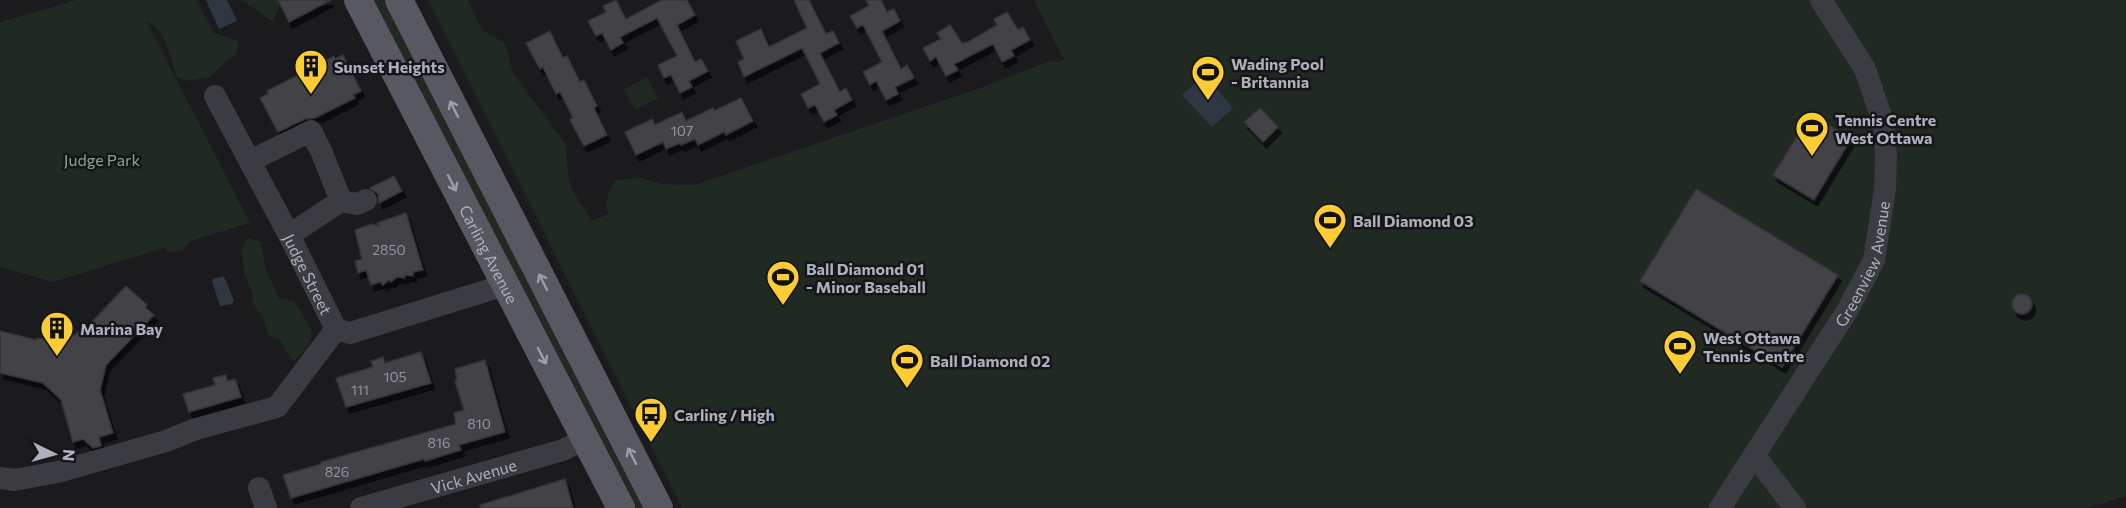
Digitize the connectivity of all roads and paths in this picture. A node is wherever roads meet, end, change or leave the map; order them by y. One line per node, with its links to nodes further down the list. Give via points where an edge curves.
1 (358, 0): 9 (main road, Carling Avenue, one-way to 9)
2 (399, 0): 16 (main road, one-way to 2)
3 (1821, 0): 12 (street, Greenview Avenue, via 1865,69 1884,125 1885,189 1874,260 1847,311)
4 (214, 96): 5 (street, Judge Street)
5 (250, 161): 7 (street, via 311,131); 8 (street, Judge Street)
6 (366, 200): 7 (street, via 357,204)
7 (341, 201): 8 (street)
8 (289, 235): 10 (street, Judge Street)
9 (505, 285): 10 (street, Judge Street, via 350,333); 11 (main road, Carling Avenue, one-way to 11)
10 (336, 329): 13 (street, via 277,407 58,472 14,480)
11 (585, 439): 14 (street, Vick Avenue, via 563,450); 15 (main road, Carling Avenue)
12 (1754, 455): 17 (street, Greenview Avenue); 18 (street)
13 (0, 478)
14 (362, 508)
15 (621, 508)
16 (659, 508)
17 (1720, 508)
18 (1795, 508)

